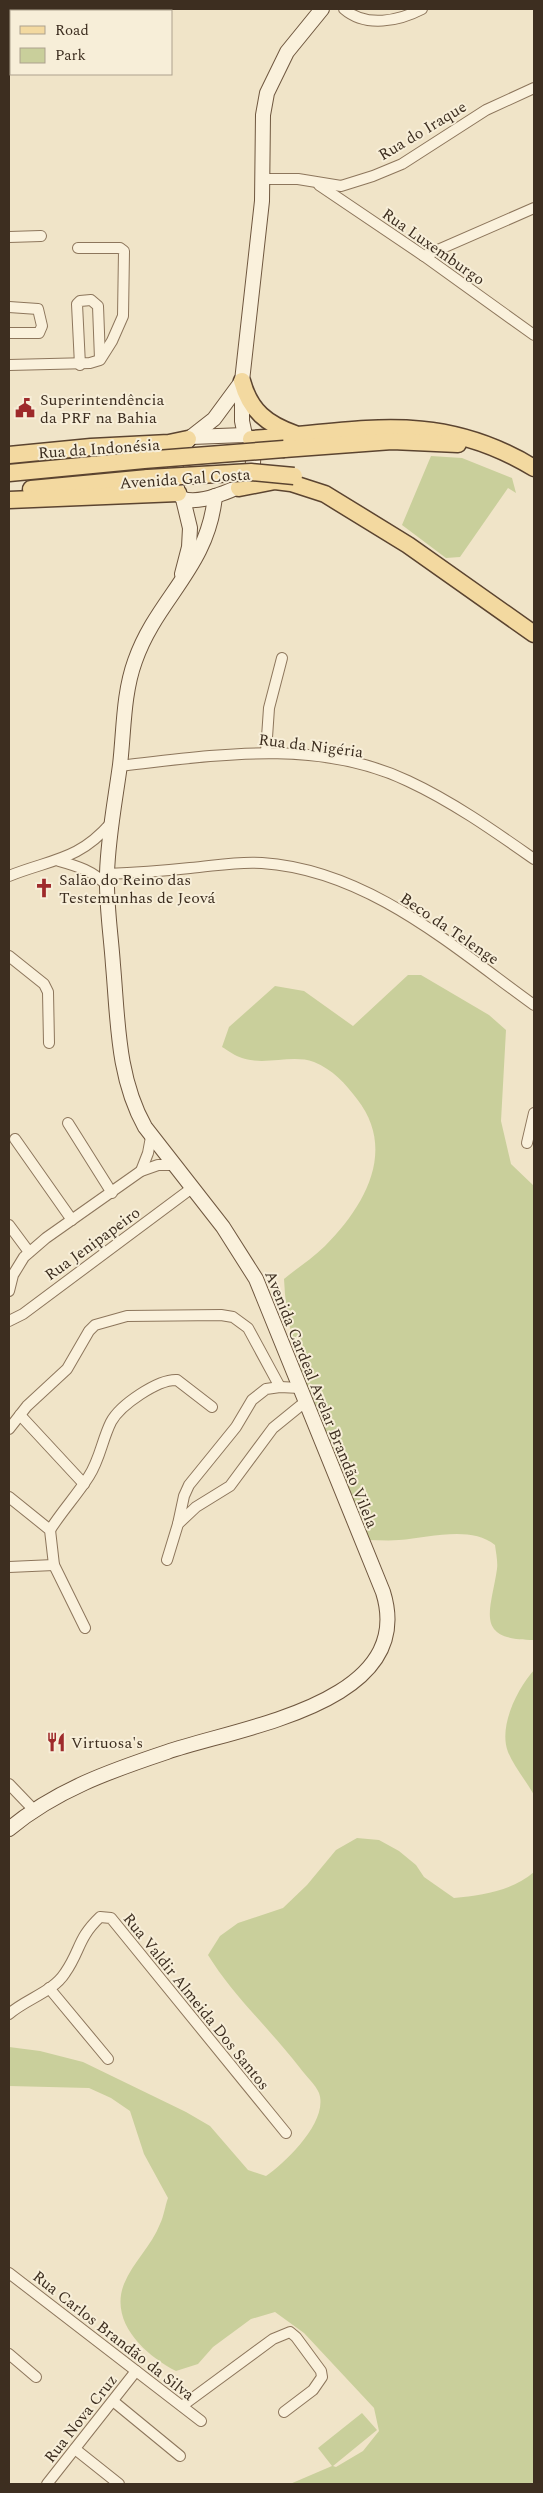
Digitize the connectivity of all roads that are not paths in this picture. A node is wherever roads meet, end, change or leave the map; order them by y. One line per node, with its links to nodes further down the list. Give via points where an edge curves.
1 (322, 9): 5 (main road, via 287,52 267,93 263,115)
2 (344, 9): 3 (street, via 364,18 388,21)
3 (422, 9)
4 (534, 88): 6 (street, Rua do Iraque, via 466,122 402,164 341,186)
5 (263, 179): 6 (street, Rua do Iraque, via 298,179); 18 (main road)
6 (316, 183): 11 (street, Rua Luxemburgo)
7 (534, 208): 11 (street)
8 (41, 236): 9 (street)
9 (9, 237)
10 (78, 248): 15 (street, via 120,248 124,252 124,310 112,341)
11 (424, 256): 14 (street, Rua Luxemburgo)
12 (9, 308): 13 (street, via 38,309 42,326 39,333)
13 (9, 333)
14 (534, 335)
15 (100, 360): 16 (street); 16 (street, via 98,306 91,300 80,301 76,304)
16 (80, 364): 17 (street)
17 (9, 365)
18 (242, 381): 19 (main road, via 246,395 258,413 272,425); 20 (main road, via 242,421); 21 (main road, Rua da Indonésia, via 214,419)
19 (298, 435): 20 (main road); 22 (main road, via 395,428 432,429 459,434)
20 (248, 437): 21 (main road, Rua da Indonésia); 26 (main road, via 255,458 249,478)
21 (190, 438): 23 (main road, Rua da Indonésia, via 169,443); 28 (main road, Rua da Indonésia, via 174,466)
22 (502, 450): 24 (main road); 25 (main road, bridge, via 419,440)
23 (9, 455)
24 (534, 468)
25 (9, 473)
26 (239, 488): 29 (main road, Avenida Gal Costa); 31 (main road, Avenida Gal Costa, via 275,481 308,487 373,522)
27 (9, 491): 31 (main road, Avenida Gal Costa, bridge, via 232,472 294,476 340,494 396,529 430,554)
28 (181, 496): 29 (main road, Avenida Gal Costa, via 197,500); 30 (main road, Avenida Gal Costa); 32 (main road, Avenida Cardeal Avelar Brandão Vilela, via 191,537)
29 (215, 496): 32 (main road, Avenida Cardeal Avelar Brandão Vilela, via 204,545)
30 (9, 500)
31 (450, 575): 33 (main road, Avenida Gal Costa)
32 (181, 580): 36 (main road, Avenida Cardeal Avelar Brandão Vilela, via 147,634 135,661 128,690)
33 (534, 634)
34 (282, 658): 35 (street, via 269,708)
35 (266, 752): 36 (street, Rua da Nigéria); 38 (street, Rua da Nigéria, via 353,762 408,780 484,824)
36 (120, 766): 37 (main road, Avenida Cardeal Avelar Brandão Vilela)
37 (111, 822): 39 (street, via 86,845); 41 (main road, Avenida Cardeal Avelar Brandão Vilela)
38 (534, 860)
39 (59, 861): 40 (street); 41 (street)
40 (9, 876)
41 (107, 880): 43 (street, Beco da Telenge, via 262,863 301,869 370,894 427,926); 47 (main road, Avenida Cardeal Avelar Brandão Vilela, via 122,1066 135,1109)
42 (9, 956): 44 (street, via 44,984 48,992)
43 (534, 1005)
44 (49, 1043)
45 (534, 1112): 49 (street)
46 (68, 1123): 53 (street)
47 (151, 1137): 50 (main road, Avenida Cardeal Avelar Brandão Vilela); 51 (street)
48 (15, 1139): 54 (street)
49 (527, 1144)
50 (174, 1165): 51 (street, via 158,1165); 52 (main road, Avenida Cardeal Avelar Brandão Vilela)
51 (141, 1171): 53 (street)
52 (192, 1188): 58 (street, Rua Jenipapeiro, via 23,1314); 60 (main road, Avenida Cardeal Avelar Brandão Vilela, via 240,1251 256,1279)
53 (112, 1193): 54 (street)
54 (72, 1220): 56 (street)
55 (9, 1224): 56 (street)
56 (29, 1252): 57 (street, via 17,1265)
57 (9, 1291)
58 (9, 1321)
59 (280, 1386): 60 (street); 63 (street, via 248,1328 233,1317 127,1316 95,1325 67,1369); 67 (street, via 266,1389 252,1400 232,1432 200,1470 184,1496)
60 (300, 1388): 61 (main road, Avenida Cardeal Avelar Brandão Vilela)
61 (305, 1402): 67 (street, via 273,1428 230,1486 196,1507); 74 (main road, Avenida Cardeal Avelar Brandão Vilela, via 387,1605 387,1635 375,1661 364,1673 335,1692 284,1719 166,1752 74,1786)
62 (212, 1407): 65 (street, via 177,1380 143,1393 114,1417 100,1455)
63 (20, 1414): 64 (street); 65 (street)
64 (9, 1429)
65 (84, 1484): 68 (street)
66 (9, 1497): 68 (street)
67 (178, 1524): 69 (street)
68 (50, 1530): 70 (street)
69 (167, 1560)
70 (54, 1565): 71 (street); 72 (street)
71 (9, 1567)
72 (85, 1628)
73 (9, 1784): 74 (street)
74 (34, 1809): 75 (main road, Avenida Cardeal Avelar Brandão Vilela)
75 (9, 1829)
76 (49, 1988): 77 (street, Rua Valdir Almeida Dos Santos); 78 (street); 79 (street, Rua Valdir Almeida Dos Santos, via 65,1974 86,1930 100,1918 111,1918)
77 (9, 2014)
78 (108, 2059)
79 (286, 2133)
80 (11, 2279): 82 (street, Rua Carlos Brandão da Silva)
81 (9, 2354): 83 (street)
82 (136, 2370): 84 (street, Rua Nova Cruz); 85 (street, Rua Carlos Brandão da Silva)
83 (36, 2377)
84 (113, 2401): 88 (street, Rua Nova Cruz); 89 (street)
85 (182, 2406): 86 (street, via 273,2339 290,2332 321,2371 322,2377 312,2390); 87 (street, Rua Carlos Brandão da Silva)
86 (284, 2412)
87 (201, 2421)
88 (75, 2449): 90 (street, Rua Nova Cruz); 91 (street)
89 (180, 2456)
90 (47, 2484)
91 (119, 2484)

